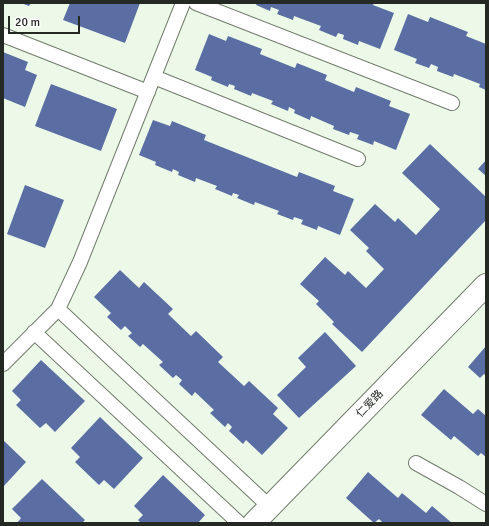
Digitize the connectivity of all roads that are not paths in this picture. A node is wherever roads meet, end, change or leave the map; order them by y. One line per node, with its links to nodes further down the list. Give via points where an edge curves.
1 (183, 3): 4 (lane)
2 (196, 3): 6 (lane)
3 (3, 35): 5 (lane)
4 (154, 77): 5 (lane); 7 (lane)
5 (148, 92): 9 (lane, via 80,262)
6 (452, 103)
7 (358, 159)
8 (486, 285): 14 (street, 仁爱路)
9 (58, 309): 10 (lane); 14 (lane)
10 (34, 332): 11 (lane); 15 (lane)
11 (3, 364)
12 (416, 463): 13 (lane)
13 (486, 504)
14 (270, 507): 16 (street, 仁爱路)
15 (239, 523)
16 (254, 523)

